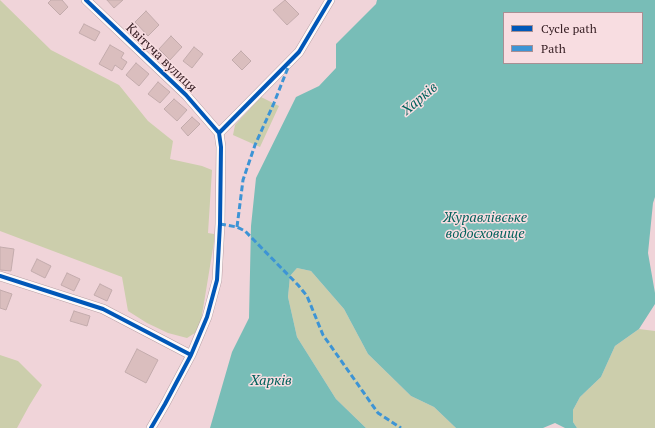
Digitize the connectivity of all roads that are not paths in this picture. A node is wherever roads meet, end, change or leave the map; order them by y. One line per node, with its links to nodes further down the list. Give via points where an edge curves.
1 (86, 0): 3 (street, Квітуча вулиця, via 186,96)
2 (330, 0): 3 (street, via 298,52)
3 (219, 133): 5 (street, via 220,224 217,280 207,317)
4 (0, 276): 5 (street, via 103,309)
5 (191, 355): 6 (street)
6 (150, 428)

